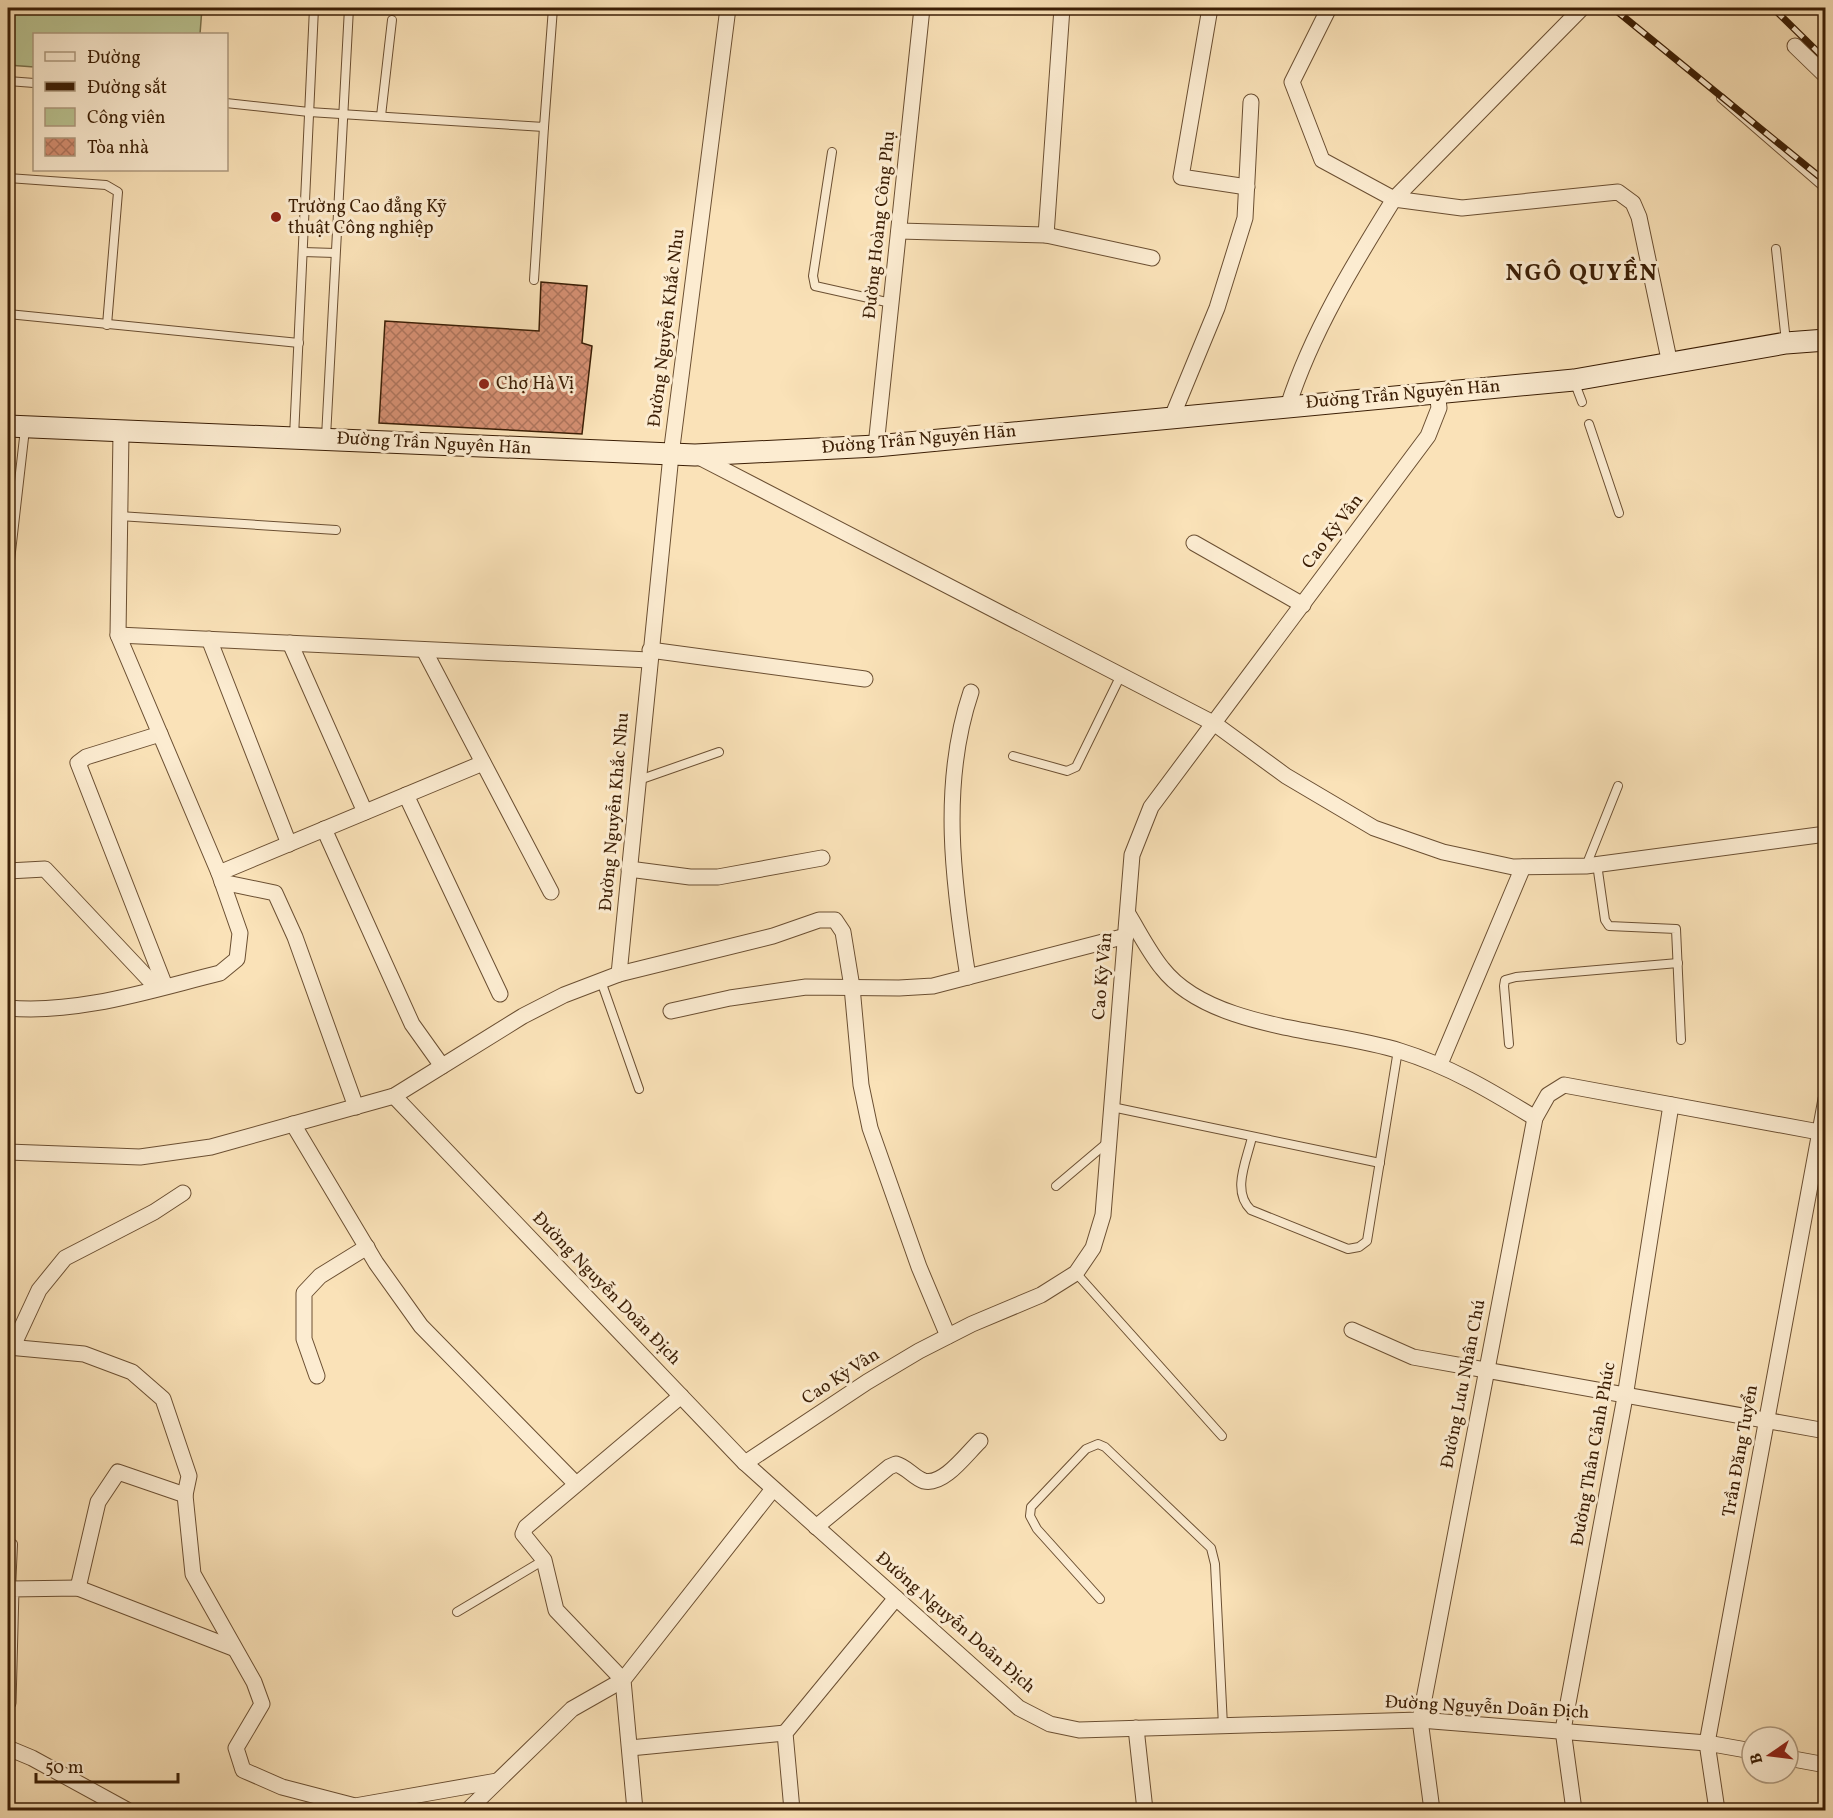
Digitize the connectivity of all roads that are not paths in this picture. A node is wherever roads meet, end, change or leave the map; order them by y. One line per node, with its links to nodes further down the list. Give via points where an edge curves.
1 (314, 8): 18 (lane)
2 (349, 8): 19 (lane)
3 (554, 8): 21 (lane)
4 (728, 8): 52 (street, Đường Nguyễn Khắc Nhu)
5 (922, 8): 27 (street, Đường Hoàng Công Phụ)
6 (1062, 8): 28 (street)
7 (1210, 8): 24 (street, via 1181,177)
8 (1329, 8): 26 (street, via 1292,82 1322,160)
9 (1582, 8): 26 (street)
10 (392, 20): 20 (lane)
11 (1795, 46): 12 (street)
12 (1826, 76)
13 (8, 81): 14 (lane)
14 (33, 83)
15 (1721, 98): 25 (lane)
16 (1251, 102): 24 (street)
17 (228, 103): 18 (lane)
18 (309, 112): 19 (lane); 30 (lane)
19 (342, 114): 20 (lane); 31 (lane)
20 (381, 116): 21 (lane)
21 (544, 127): 33 (lane)
22 (832, 152): 34 (lane, via 813,276 815,285)
23 (8, 178): 36 (lane, via 106,184 118,192)
24 (1247, 188): 45 (street, via 1245,218 1230,267)
25 (1826, 189)
26 (1394, 200): 40 (street, via 1462,208 1618,192 1633,203 1639,217); 44 (street, via 1320,325)
27 (899, 231): 28 (street); 34 (street, Đường Hoàng Công Phụ)
28 (1046, 235): 32 (street)
29 (1776, 249): 39 (lane)
30 (303, 252): 31 (lane); 38 (lane)
31 (335, 253): 50 (lane)
32 (1152, 258)
33 (534, 280)
34 (891, 303): 51 (street, Đường Hoàng Công Phụ)
35 (8, 314): 36 (lane)
36 (107, 325): 38 (lane)
37 (1826, 340): 39 (street, Đường Trần Nguyên Hãn)
38 (299, 343): 49 (lane)
39 (1786, 343): 40 (street, Đường Trần Nguyên Hãn)
40 (1670, 364): 41 (street, Đường Trần Nguyên Hãn)
41 (1574, 380): 42 (street, Đường Trần Nguyên Hãn); 43 (lane)
42 (1437, 391): 44 (street, Đường Trần Nguyên Hãn); 59 (street, Cao Kỳ Vân, via 1439,408 1428,436)
43 (1582, 402)
44 (1288, 406): 45 (street, Đường Trần Nguyên Hãn)
45 (1172, 417): 51 (street, Đường Trần Nguyên Hãn)
46 (1589, 424): 54 (lane)
47 (16, 427): 48 (street, Đường Trần Nguyên Hãn); 58 (lane)
48 (121, 432): 49 (street, Đường Trần Nguyên Hãn); 55 (street)
49 (294, 438): 50 (street, Đường Trần Nguyên Hãn)
50 (326, 439): 52 (street, Đường Trần Nguyên Hãn)
51 (876, 446): 53 (street, Đường Trần Nguyên Hãn)
52 (671, 455): 53 (street, Đường Trần Nguyên Hãn); 64 (street, Đường Nguyễn Khắc Nhu)
53 (695, 455): 65 (street)
54 (1620, 513)
55 (119, 516): 56 (lane); 60 (street)
56 (336, 530)
57 (1194, 543): 59 (street)
58 (8, 578)
59 (1303, 605): 68 (street, Cao Kỳ Vân)
60 (118, 635): 61 (street); 69 (street)
61 (208, 639): 62 (street); 79 (street)
62 (290, 643): 63 (street); 76 (street)
63 (424, 650): 64 (street); 72 (street)
64 (650, 655): 66 (street); 73 (street, Đường Nguyễn Khắc Nhu)
65 (1121, 675): 68 (street); 71 (lane, via 1076,767 1067,771)
66 (865, 679)
67 (971, 692): 91 (street, via 959,727 953,774 953,861)
68 (1215, 724): 82 (street, via 1286,776 1374,828 1443,852); 87 (street, Cao Kỳ Vân, via 1151,807 1132,855)
69 (160, 734): 85 (street); 93 (street, via 78,763)
70 (719, 752): 73 (lane)
71 (1013, 756)
72 (483, 763): 75 (street); 86 (street)
73 (638, 780): 83 (street, Đường Nguyễn Khắc Nhu)
74 (1618, 786): 81 (lane)
75 (406, 795): 76 (street); 95 (street)
76 (365, 812): 77 (street)
77 (324, 829): 79 (street); 102 (street, via 412,1023)
78 (1826, 834): 81 (street)
79 (289, 844): 85 (street)
80 (822, 858): 83 (street, via 718,877)
81 (1591, 865): 82 (street); 89 (lane, via 1609,926 1676,929)
82 (1523, 867): 101 (street)
83 (629, 869): 90 (street, Đường Nguyễn Khắc Nhu)
84 (8, 871): 93 (street, via 45,869)
85 (221, 878): 93 (street, via 240,933 237,959 220,973); 106 (street, via 275,894 295,937)
86 (551, 891)
87 (1128, 914): 88 (street, Cao Kỳ Vân); 100 (street, via 1163,969 1186,991 1257,1020)
88 (1126, 936): 91 (street); 107 (street, Cao Kỳ Vân)
89 (1678, 963): 98 (lane); 99 (lane, via 1506,980)
90 (619, 974): 92 (street); 94 (street, via 773,936 819,920 835,920 843,932)
91 (968, 977): 94 (street, via 933,986)
92 (601, 981): 102 (street, via 523,1016); 103 (lane)
93 (161, 987): 96 (street, via 91,1004 34,1010)
94 (852, 987): 97 (street, via 766,992); 121 (street, via 861,1085 870,1128)
95 (500, 993)
96 (8, 1008)
97 (671, 1011)
98 (1681, 1040)
99 (1509, 1044)
100 (1398, 1050): 101 (street); 115 (lane)
101 (1440, 1064): 109 (street)
102 (442, 1066): 104 (street)
103 (639, 1089)
104 (394, 1096): 106 (street); 125 (street, Đường Nguyễn Doãn Địch)
105 (1671, 1105): 109 (street, Đường Lưu Nhân Chú, via 1564,1085 1548,1095); 111 (street, Đường Lưu Nhân Chú); 126 (street, Đường Thân Cảnh Phúc)
106 (356, 1107): 110 (street)
107 (1112, 1107): 112 (lane); 113 (street, Cao Kỳ Vân)
108 (1824, 1109): 111 (street, Trần Đăng Tuyển)
109 (1535, 1118): 123 (street, Đường Lưu Nhân Chú)
110 (292, 1124): 114 (street, via 211,1147 140,1157); 118 (street)
111 (1819, 1132): 127 (street, Trần Đăng Tuyển)
112 (1252, 1137): 115 (lane); 115 (lane, via 1240,1191 1243,1202 1251,1210 1348,1249 1366,1241)
113 (1109, 1141): 116 (lane); 119 (street, Cao Kỳ Vân, via 1103,1215 1092,1248)
114 (8, 1152)
115 (1380, 1163)
116 (1056, 1186)
117 (183, 1193): 122 (street, via 65,1258 39,1290)
118 (367, 1247): 124 (street, via 320,1276 304,1293 304,1339); 132 (street, via 421,1326)
119 (1076, 1273): 121 (street, Cao Kỳ Vân, via 1041,1295); 129 (lane)
120 (1352, 1330): 123 (street, via 1413,1357)
121 (948, 1336): 131 (street, Cao Kỳ Vân, via 867,1382)
122 (10, 1347): 134 (street, via 84,1354 132,1372 163,1399 189,1476)
123 (1487, 1371): 126 (street); 146 (street, Đường Lưu Nhân Chú)
124 (317, 1376)
125 (681, 1396): 131 (street, Đường Nguyễn Doãn Địch); 132 (street)
126 (1625, 1396): 127 (street); 149 (street, Đường Thân Cảnh Phúc)
127 (1766, 1422): 128 (street); 151 (street, Trần Đăng Tuyển)
128 (1826, 1431)
129 (1222, 1436)
130 (980, 1441): 135 (street, via 933,1482 922,1480 905,1466 889,1467)
131 (745, 1462): 133 (street, Đường Nguyễn Doãn Địch)
132 (576, 1484): 137 (street, via 526,1527 523,1534)
133 (773, 1489): 135 (street, Đường Nguyễn Doãn Địch); 144 (street)
134 (185, 1495): 138 (street, via 118,1472 98,1502); 143 (street, via 193,1574)
135 (816, 1527): 140 (street, Đường Nguyễn Doãn Địch)
136 (13, 1544): 139 (lane)
137 (544, 1560): 142 (lane); 144 (street, via 556,1610)
138 (78, 1588): 139 (street); 143 (street)
139 (11, 1589): 145 (street)
140 (896, 1598): 148 (street, Đường Nguyễn Doãn Địch, via 1018,1708 1050,1724 1079,1730); 150 (street)
141 (1100, 1599): 147 (lane, via 1037,1529 1030,1516 1031,1507 1086,1449 1098,1444 1211,1548)
142 (457, 1611)
143 (233, 1648): 157 (street, via 254,1682 262,1704 236,1748 243,1770 259,1779 355,1806)
144 (622, 1680): 153 (street); 157 (street, via 572,1710)
145 (8, 1703)
146 (1420, 1720): 147 (street, Đường Nguyễn Doãn Địch); 149 (street, Đường Nguyễn Doãn Địch); 163 (street, Đường Lưu Nhân Chú)
147 (1223, 1726): 148 (street, Đường Nguyễn Doãn Địch)
148 (1136, 1728): 162 (street)
149 (1563, 1730): 151 (street, Đường Nguyễn Doãn Địch); 164 (street, Đường Thân Cảnh Phúc)
150 (785, 1733): 153 (street); 161 (street)
151 (1707, 1743): 154 (street, Đường Nguyễn Doãn Địch); 165 (street, Trần Đăng Tuyển)
152 (8, 1748): 158 (street)
153 (630, 1748): 160 (street)
154 (1740, 1750)
155 (1800, 1760): 156 (street)
156 (1826, 1765)
157 (497, 1781): 159 (street)
158 (127, 1810)
159 (468, 1810)
160 (635, 1810)
161 (792, 1810)
162 (1145, 1810)
163 (1432, 1810)
164 (1574, 1810)
165 (1718, 1810)

